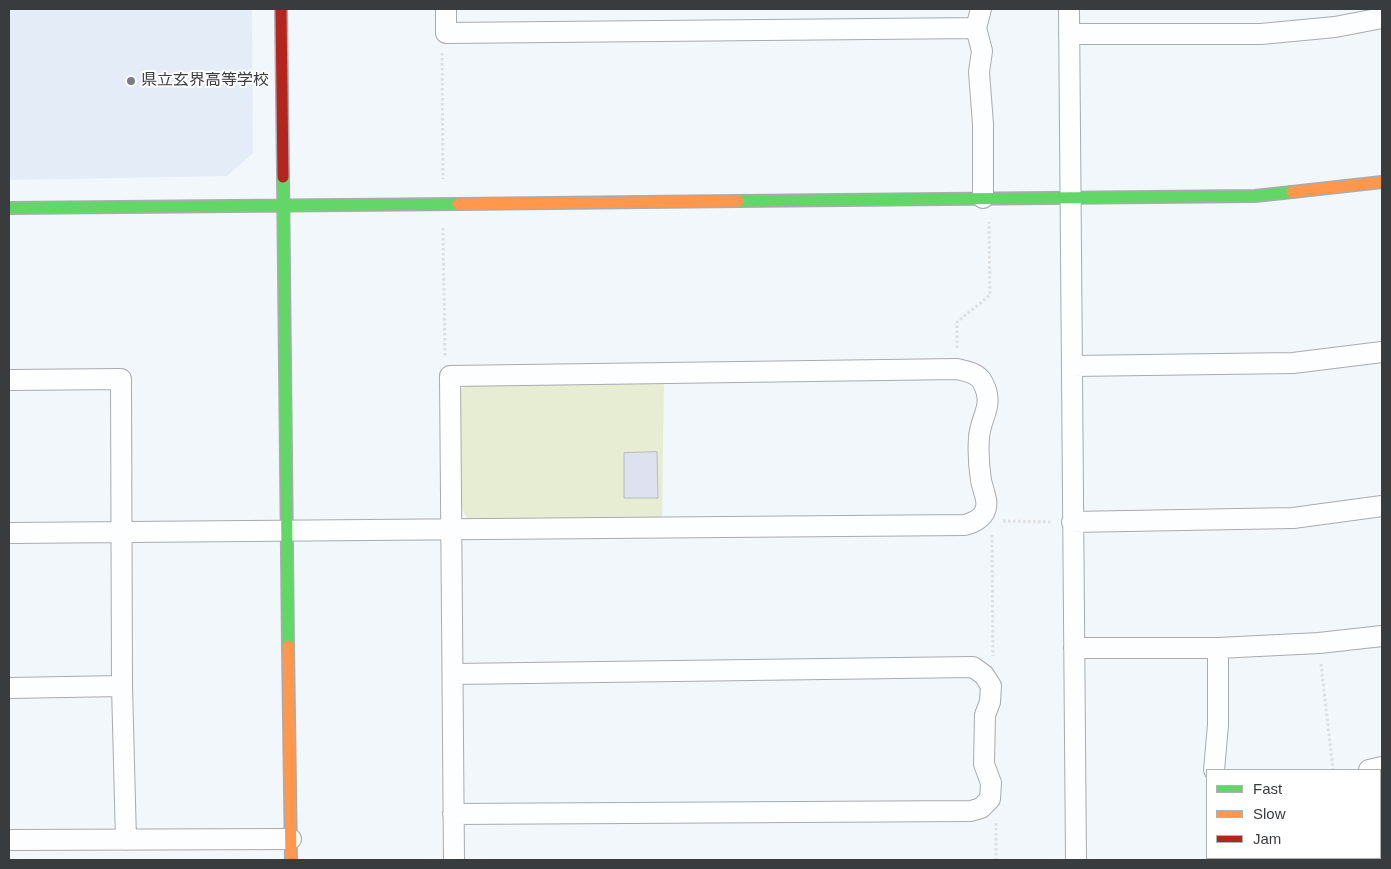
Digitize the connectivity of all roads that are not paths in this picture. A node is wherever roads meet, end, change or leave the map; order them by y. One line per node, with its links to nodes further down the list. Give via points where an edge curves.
1 (282, 9): 10 (street)
2 (446, 9): 4 (street, via 446,33)
3 (1069, 9): 6 (street)
4 (978, 18): 8 (street, via 982,51 979,72)
5 (1382, 18): 6 (street, via 1336,27 1261,34)
6 (1069, 34): 9 (street)
7 (1382, 182): 9 (street, via 1256,196)
8 (983, 198): 9 (street); 10 (street)
9 (1070, 198): 13 (street)
10 (284, 205): 11 (street); 18 (street)
11 (9, 208)
12 (1382, 352): 13 (street, via 1292,363)
13 (1073, 366): 16 (street)
14 (9, 380): 19 (street, via 121,379)
15 (1382, 506): 16 (street, via 1293,518)
16 (1072, 522): 22 (street)
17 (450, 529): 17 (street, via 450,376 957,369 973,373 982,380 987,393 988,404 979,436 981,480 988,518 974,523); 18 (street); 24 (street)
18 (287, 530): 19 (street); 29 (street)
19 (122, 531): 20 (street); 25 (street)
20 (9, 533)
21 (1382, 636): 23 (street)
22 (1074, 648): 23 (street); 34 (street)
23 (1218, 648): 27 (street)
24 (453, 674): 28 (street); 28 (street, via 973,667 991,686 985,715 984,764 991,783 990,800 972,811)
25 (122, 686): 26 (street); 31 (street)
26 (9, 688)
27 (1214, 769)
28 (453, 814): 33 (street)
29 (291, 839): 31 (street); 32 (street)
30 (9, 840): 31 (street)
31 (126, 840)
32 (291, 860)
33 (454, 860)
34 (1076, 860)

